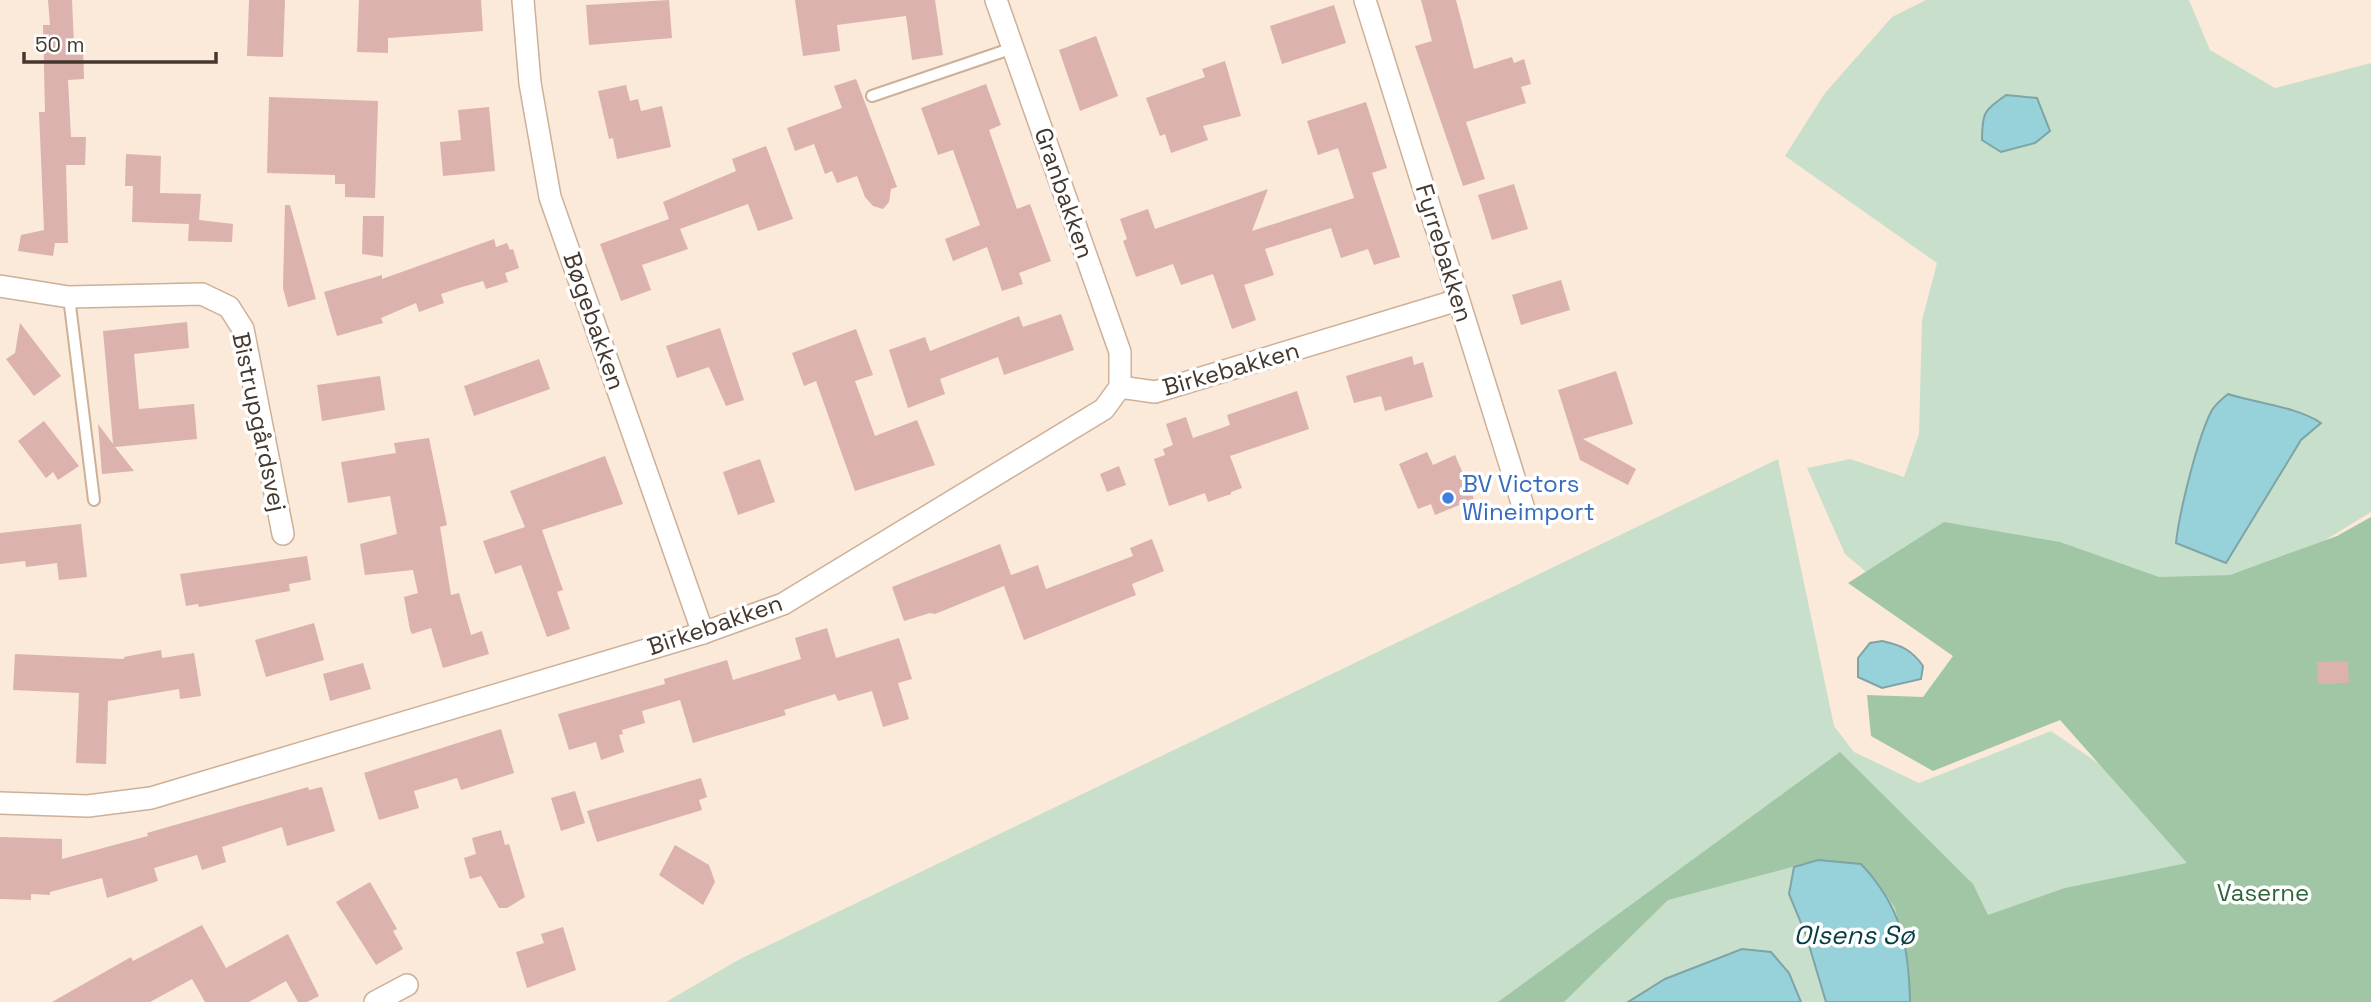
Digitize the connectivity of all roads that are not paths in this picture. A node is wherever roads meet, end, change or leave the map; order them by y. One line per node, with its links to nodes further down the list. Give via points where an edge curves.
1 (523, 0): 13 (street, Bøgebakken, via 530,83 550,197)
2 (996, 0): 4 (street, Granbakken)
3 (1365, 0): 8 (street, Fyrrebakken)
4 (1013, 48): 5 (lane); 9 (street, Granbakken, via 1120,352)
5 (872, 96)
6 (0, 286): 7 (street, Bistrupgårdsvej)
7 (69, 297): 10 (lane); 12 (street, Bistrupgårdsvej, via 202,293 229,307 243,330)
8 (1458, 300): 9 (street, Birkebakken, via 1154,392); 11 (street, Fyrrebakken)
9 (1120, 387): 13 (street, Birkebakken, via 1104,409 783,604)
10 (94, 500)
11 (1523, 506)
12 (283, 534)
13 (704, 633): 14 (street, Birkebakken, via 151,798 88,806)
14 (0, 803)
15 (407, 985): 16 (street)
16 (375, 1002)

